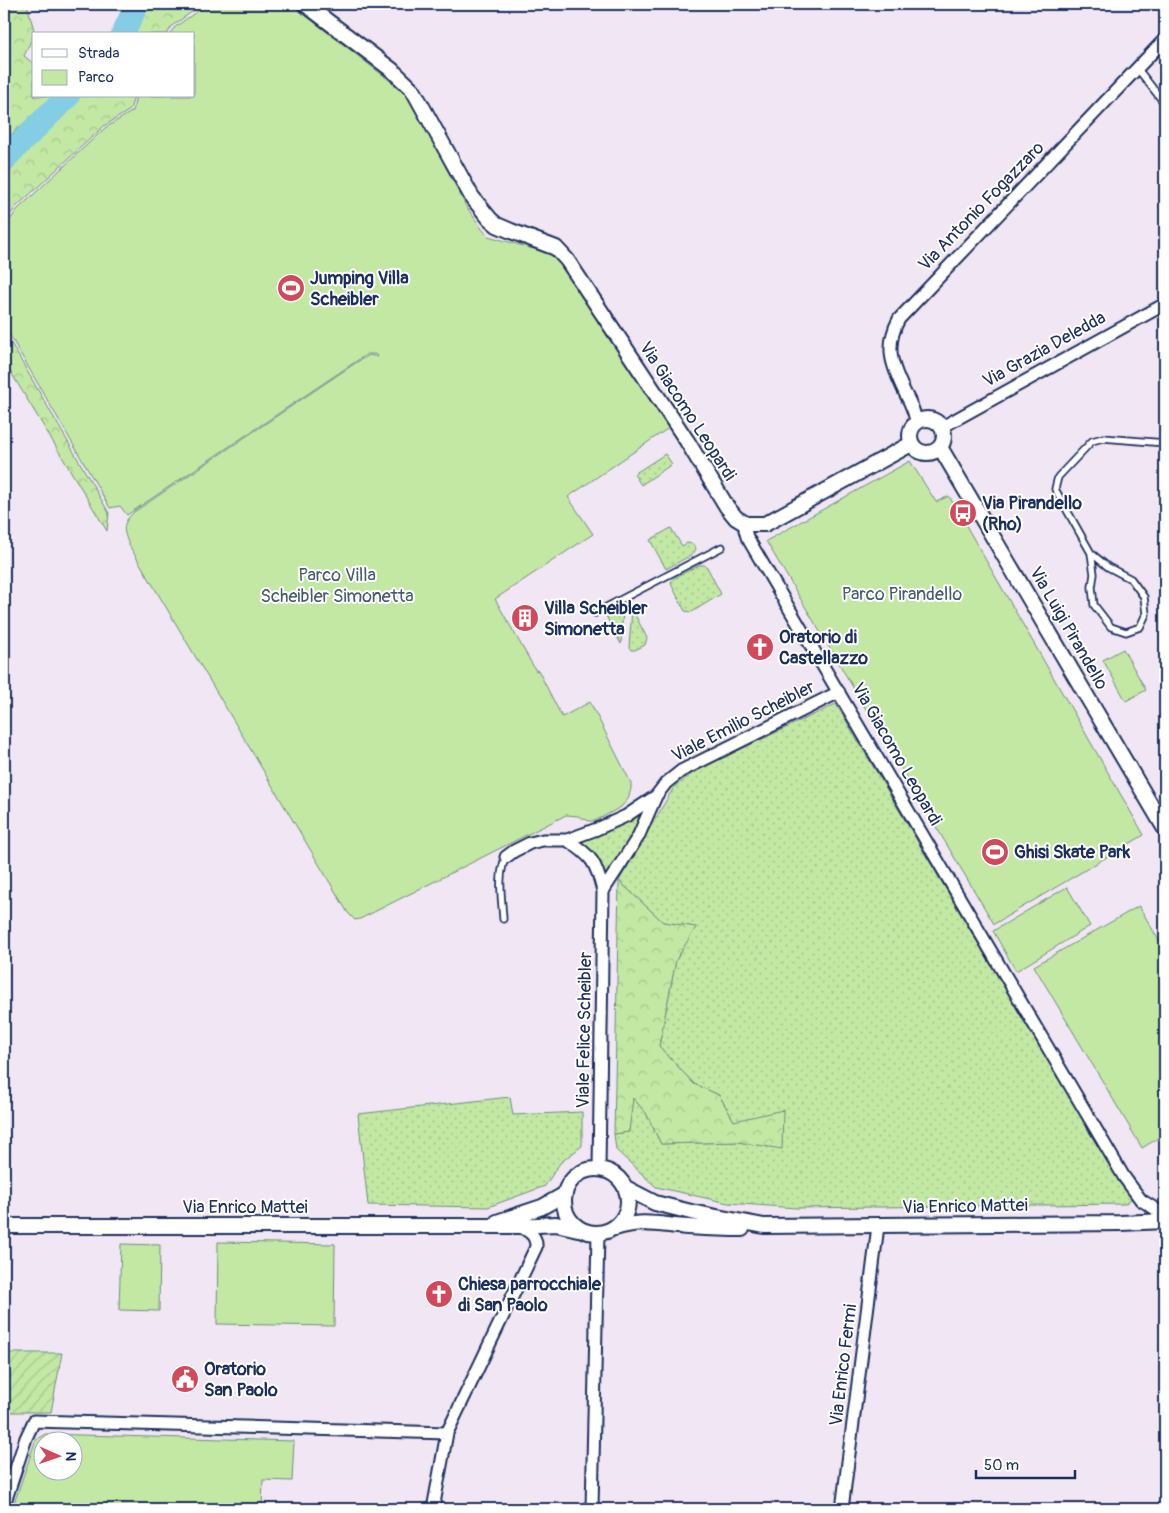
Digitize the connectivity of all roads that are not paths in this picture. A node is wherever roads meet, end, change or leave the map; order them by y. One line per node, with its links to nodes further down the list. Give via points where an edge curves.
1 (305, 4): 11 (street, Via Giacomo Leopardi, via 392,70 413,90 472,197 486,215 497,225 556,248 567,260)
2 (1165, 39): 3 (street, Via Antonio Fogazzaro)
3 (1137, 68): 4 (lane); 6 (street, Via Antonio Fogazzaro, via 899,318 892,338 892,360)
4 (1165, 104)
5 (1165, 304): 7 (street, Via Grazia Deledda)
6 (916, 422): 7 (street, via 927,418); 9 (street, via 910,432)
7 (942, 427): 10 (street, via 944,437)
8 (1165, 443): 13 (lane, via 1103,438 1092,441 1058,477 1055,489)
9 (911, 444): 10 (street, via 925,453); 11 (street, via 772,520)
10 (940, 447): 17 (street, Via Luigi Pirandello)
11 (744, 531): 15 (street, Via Giacomo Leopardi)
12 (722, 547): 14 (lane)
13 (1091, 553): 13 (lane, via 1094,605 1111,627 1126,632 1140,628 1146,614 1144,597 1131,579)
14 (595, 613)
15 (839, 692): 16 (street, Viale Emilio Scheibler, via 681,771); 25 (street, Via Giacomo Leopardi, via 1124,1177 1142,1200)
16 (656, 796): 18 (street, Viale Emilio Scheibler, via 598,830); 20 (street, via 638,837)
17 (1165, 829)
18 (567, 840): 19 (street, Viale Emilio Scheibler, via 530,843); 20 (street, Viale Felice Scheibler, via 582,849 598,869)
19 (506, 858): 21 (lane, via 501,884)
20 (604, 891): 22 (street, Viale Felice Scheibler)
21 (503, 919)
22 (599, 1169): 23 (street, via 615,1175); 24 (street, via 578,1175 567,1186)
23 (626, 1188): 30 (street, Via Enrico Mattei, via 655,1203); 33 (street, via 629,1196 627,1213)
24 (565, 1194): 28 (street, Via Enrico Mattei, via 542,1207); 32 (street, via 566,1214)
25 (1165, 1215)
26 (1165, 1220): 31 (street, Via Enrico Mattei)
27 (4, 1226): 28 (street, Via Enrico Mattei)
28 (486, 1226): 29 (street, Via Enrico Mattei)
29 (519, 1226): 32 (street, Via Enrico Mattei, via 556,1224); 35 (street, via 533,1235 536,1247)
30 (764, 1226): 31 (street, Via Enrico Mattei); 33 (street, Via Enrico Mattei, via 735,1229 649,1222)
31 (878, 1226): 39 (street, Via Enrico Fermi)
32 (578, 1229): 34 (street)
33 (614, 1229): 34 (street)
34 (598, 1234): 38 (street)
35 (447, 1433): 36 (street, via 34,1421); 37 (street)
36 (4, 1505)
37 (433, 1509)
38 (592, 1509)
39 (842, 1509)

